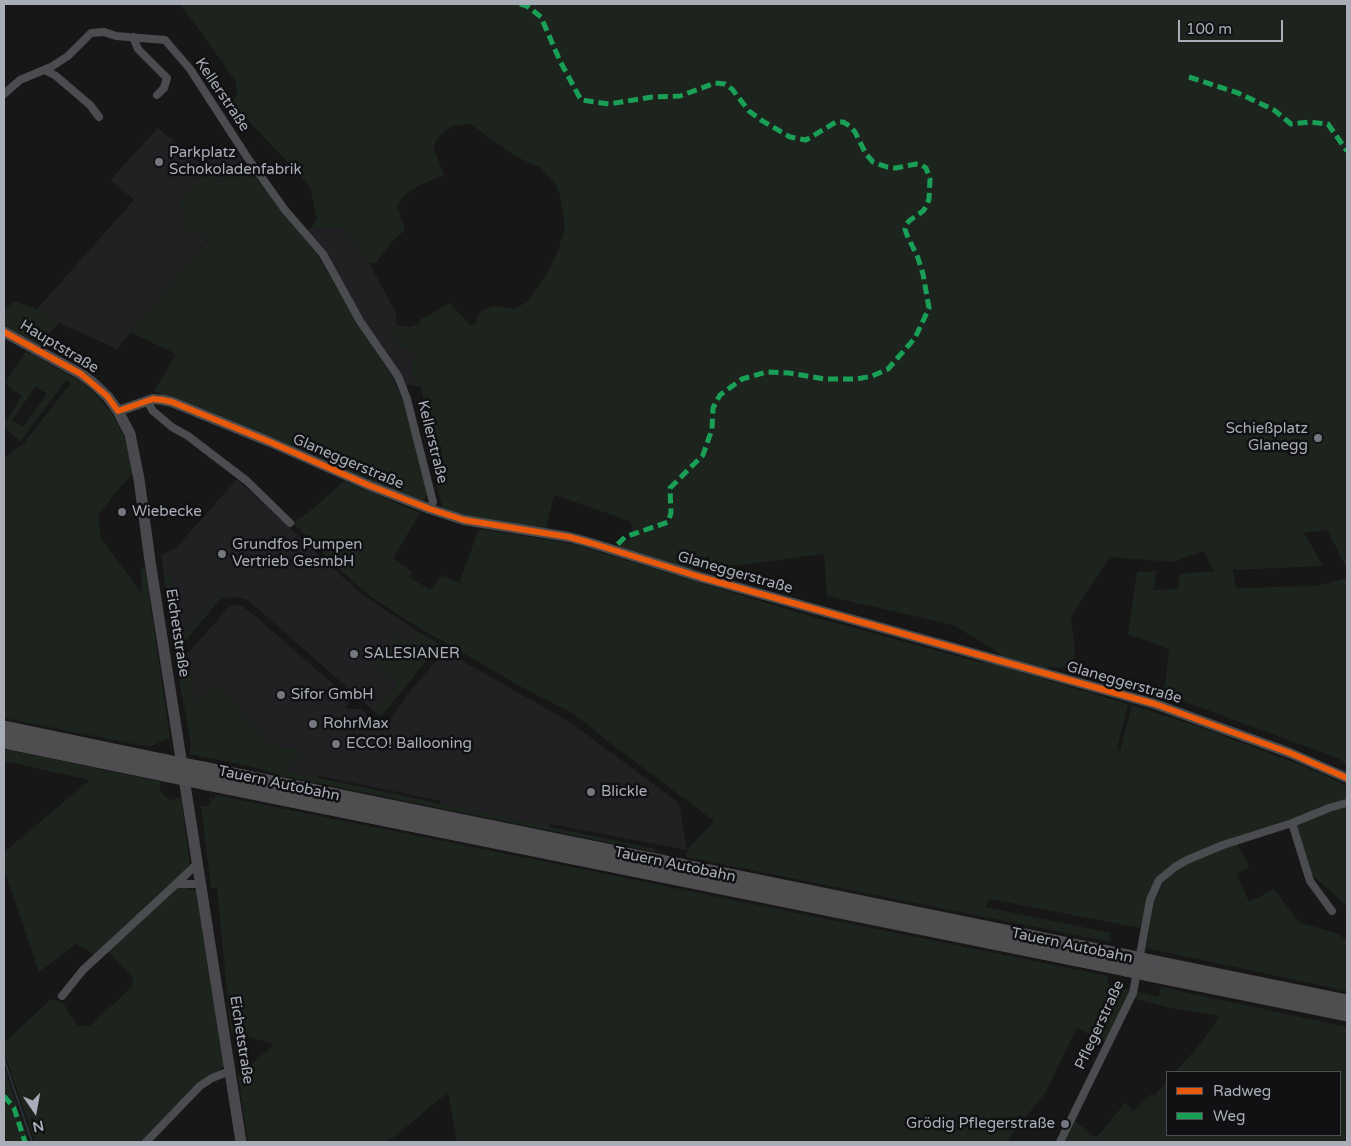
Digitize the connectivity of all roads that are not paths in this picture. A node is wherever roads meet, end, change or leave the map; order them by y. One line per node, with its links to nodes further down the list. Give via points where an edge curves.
1 (133, 37): 2 (street, Kellerstraße, via 91,33 68,56); 4 (street, via 138,50 167,78); 9 (street, Kellerstraße, via 165,40 190,69 285,210 323,254 360,321 398,376 408,399 433,502)
2 (45, 70): 3 (street, Kellerstraße, via 20,80); 5 (street, via 90,105)
3 (4, 94)
4 (157, 95)
5 (98, 117)
6 (4, 332): 8 (main road, Hauptstraße, via 81,374 107,396)
7 (147, 401): 8 (street, Glaneggerstraße); 9 (street, Glaneggerstraße, via 172,402); 10 (street, via 153,411 172,427 247,481)
8 (118, 411): 17 (main road, Eichetstraße, via 130,434 135,455)
9 (430, 509): 14 (street, Glaneggerstraße, via 464,520 591,542 710,579 1156,704 1290,752)
10 (290, 523)
11 (4, 728): 13 (highway, Tauern Autobahn)
12 (4, 742): 13 (highway, Tauern Autobahn)
13 (168, 768): 21 (highway, Tauern Autobahn, bridge)
14 (1347, 778)
15 (1347, 804): 16 (street, Pflegerstraße)
16 (1292, 823): 20 (street, via 1310,881); 28 (street, Pflegerstraße, via 1200,854 1159,880 1150,900 1133,993)
17 (198, 863): 18 (street); 19 (main road, Eichetstraße)
18 (176, 884): 19 (street); 22 (street, via 83,970)
19 (201, 884): 25 (main road, Eichetstraße)
20 (1332, 911)
21 (1150, 968): 23 (highway, Tauern Autobahn); 24 (highway, Tauern Autobahn)
22 (62, 996)
23 (1347, 1002)
24 (1347, 1014)
25 (230, 1071): 26 (street, via 200,1086); 27 (main road, Eichetstraße)
26 (148, 1142)
27 (241, 1142)
28 (1060, 1142)

